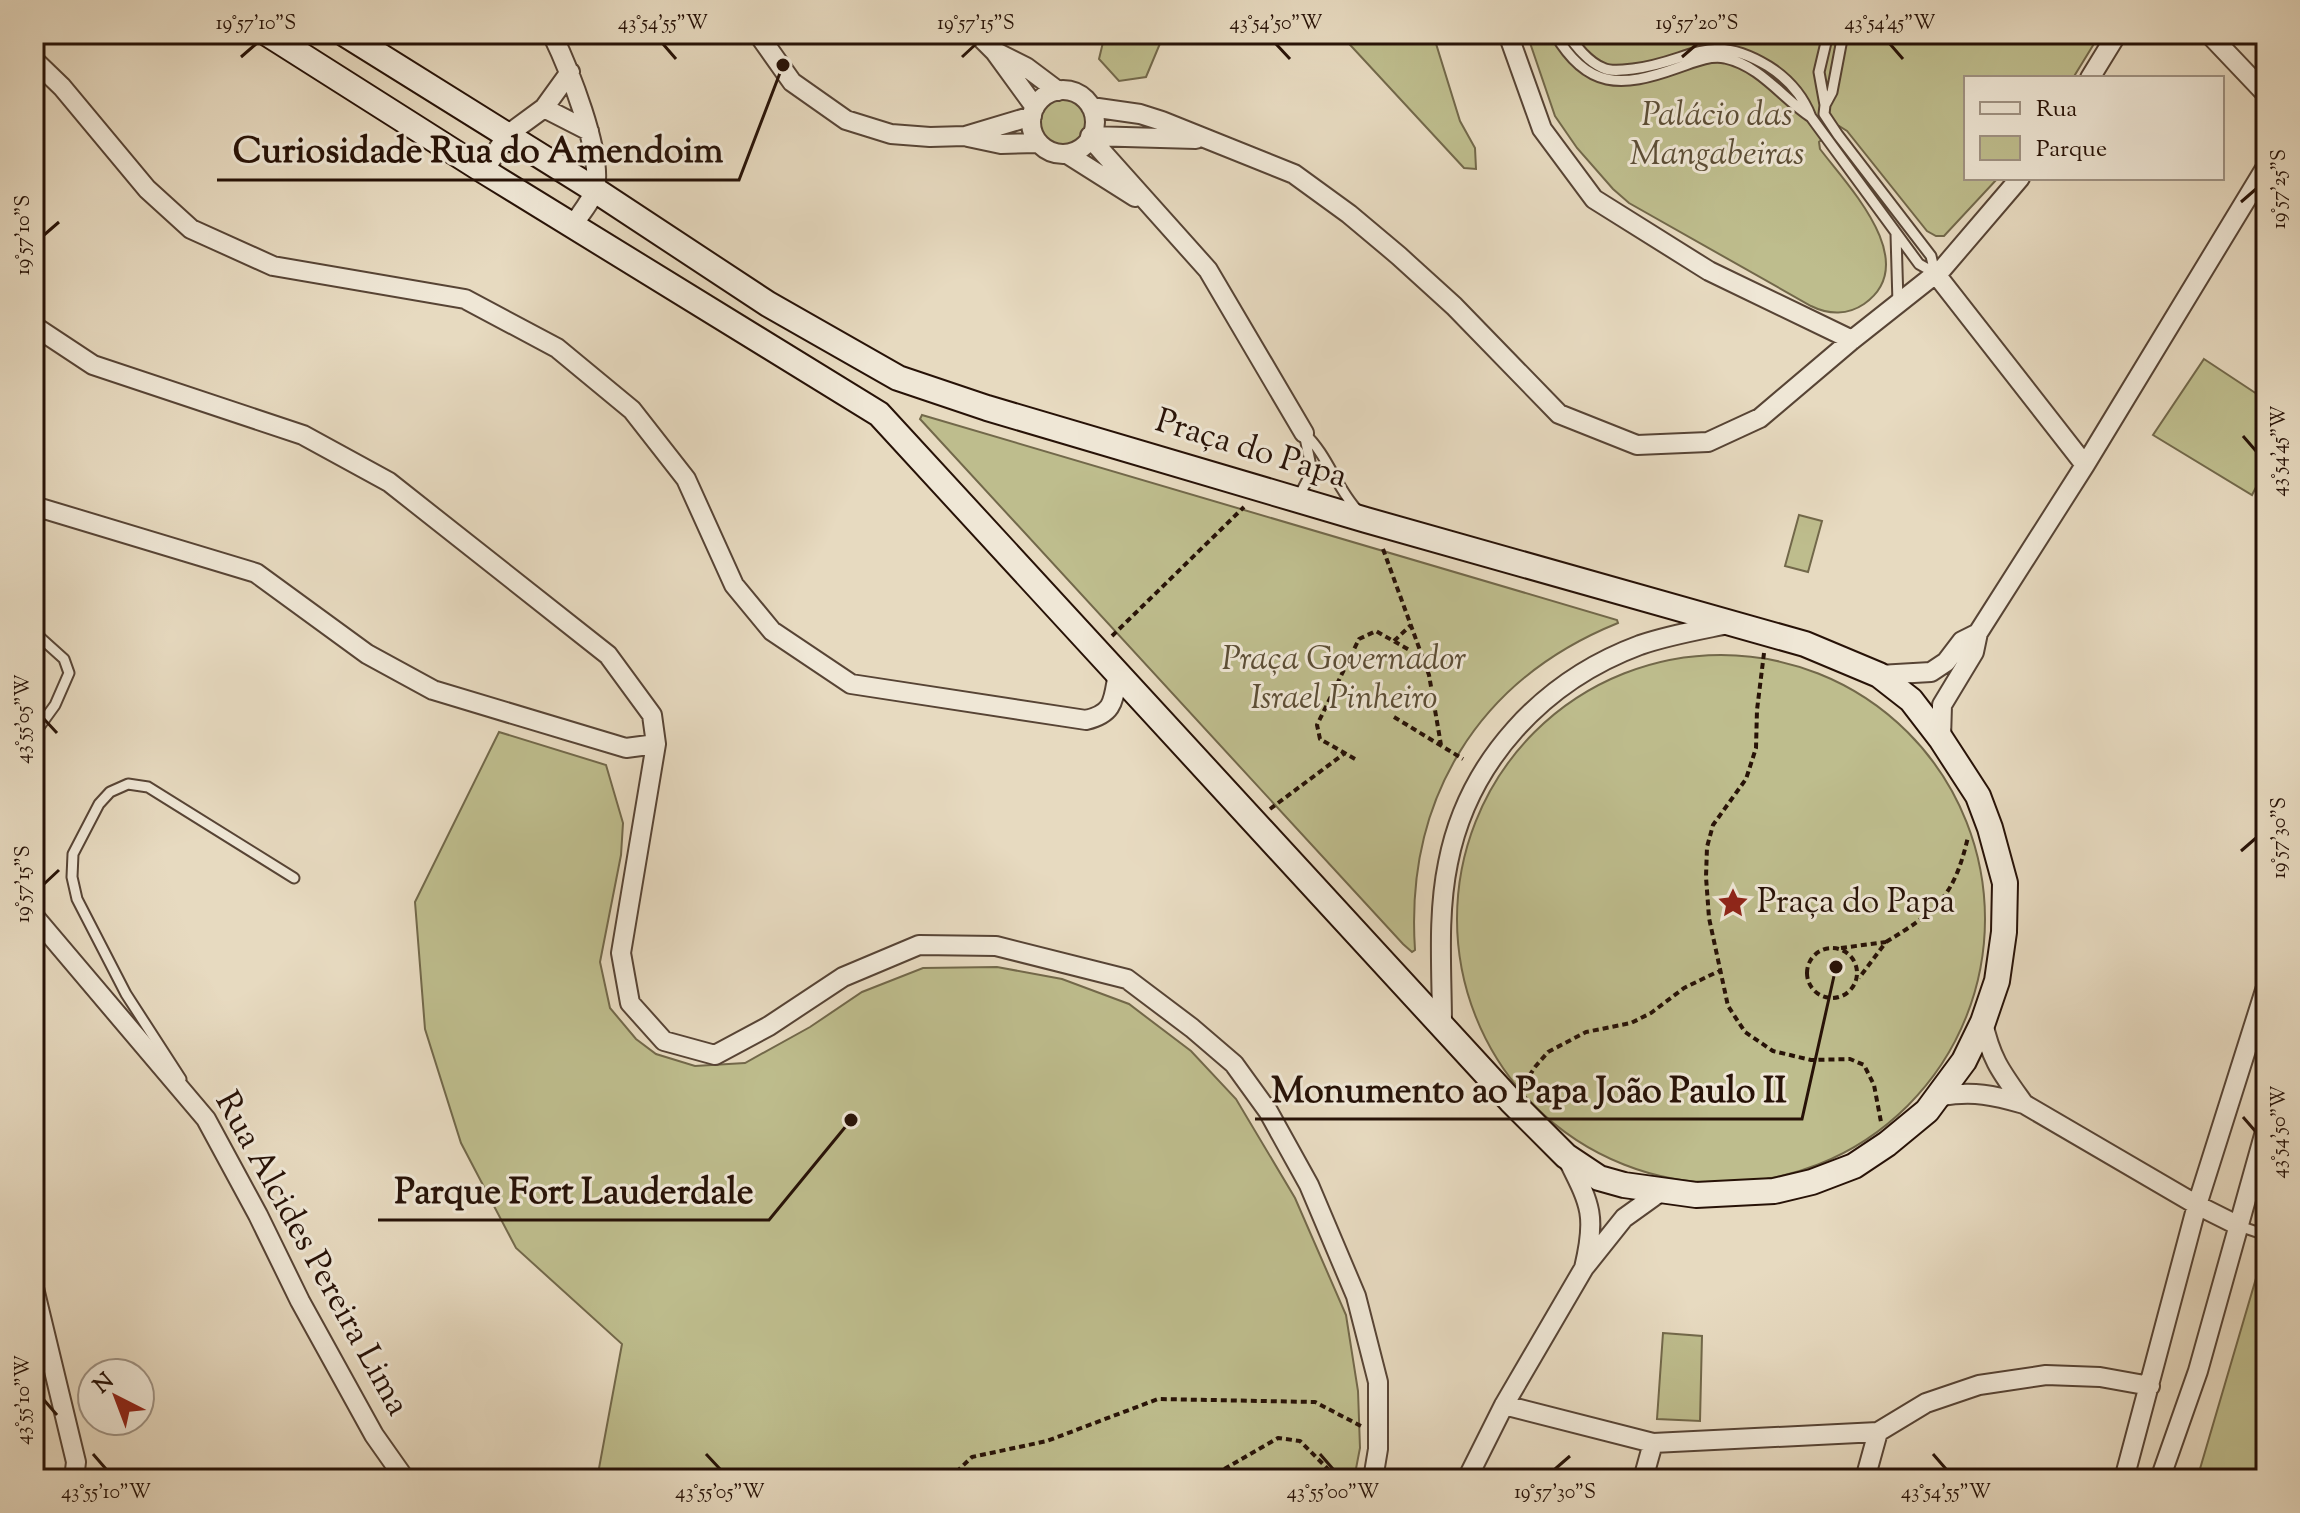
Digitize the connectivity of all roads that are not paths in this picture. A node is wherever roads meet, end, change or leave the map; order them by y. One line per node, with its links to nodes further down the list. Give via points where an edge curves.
1 (268, 34): 32 (street, Praça do Papa)
2 (345, 34): 25 (street, Praça do Papa)
3 (552, 34): 15 (street)
4 (758, 34): 26 (street, via 792,82 846,120 891,134)
5 (977, 34): 13 (street)
6 (1508, 34): 41 (street, via 1542,129 1594,199 1709,271)
7 (1555, 34): 23 (lane, via 1577,64 1609,81 1654,76 1703,59 1729,59 1755,70)
8 (1567, 34): 23 (lane, via 1587,57 1610,70 1660,65 1704,49 1729,49 1778,73 1805,100)
9 (1828, 34): 19 (lane, via 1819,72)
10 (1843, 34): 19 (lane)
11 (2117, 34): 16 (street)
12 (2209, 34): 18 (street)
13 (995, 52): 17 (street); 22 (street)
14 (34, 60): 52 (street, via 147,189 191,229 273,266 465,299 557,348 632,410 686,479 734,585 772,631 851,684 1086,720 1103,716 1112,705)
15 (570, 72): 21 (street); 24 (street)
16 (2091, 76)
17 (1058, 91): 20 (street, via 1077,94); 22 (street)
18 (2266, 94)
19 (1825, 105): 38 (lane, via 1824,114 1838,135 1931,256)
20 (1091, 107): 27 (street); 28 (street, via 1140,114)
21 (544, 108): 24 (street); 25 (street)
22 (1033, 112): 26 (street); 29 (street)
23 (1811, 117): 37 (lane)
24 (589, 131): 34 (street)
25 (507, 135): 32 (street); 34 (street, Praça do Papa)
26 (965, 136): 29 (street, via 1001,144)
27 (1090, 137): 28 (street); 30 (street); 35 (street)
28 (1211, 140): 41 (street, via 1294,174 1399,256 1559,414 1637,445 1708,442 1760,418)
29 (1038, 143): 30 (street)
30 (1067, 154): 35 (street)
31 (2266, 167): 45 (street)
32 (484, 171): 36 (street, Praça do Papa)
33 (2018, 180): 38 (street)
34 (595, 190): 36 (street); 42 (street, Praça do Papa, via 768,304)
35 (1154, 209): 44 (street, via 1208,270)
36 (573, 225): 43 (street, Praça do Papa)
37 (1896, 234): 38 (lane, via 1919,264); 39 (lane)
38 (1935, 273): 39 (street); 45 (street)
39 (1898, 303): 41 (street)
40 (34, 326): 56 (street, via 93,365 303,435 389,482 608,655 652,715)
41 (1852, 340)
42 (898, 378): 43 (street); 46 (street, Praça do Papa)
43 (879, 414): 52 (street, Praça do Papa)
44 (1304, 433): 46 (lane, via 1312,471); 48 (lane)
45 (2085, 465): 51 (street)
46 (1297, 499): 48 (street, Praça do Papa)
47 (34, 506): 56 (street, via 256,573 367,654 433,690 626,748)
48 (1366, 520): 49 (street, Praça do Papa)
49 (1731, 623): 53 (street, Praça do Papa, via 1805,644); 61 (street, via 1638,646 1602,664 1532,709 1505,739 1481,774 1448,863 1442,914)
50 (34, 632): 54 (lane, via 64,659 69,673)
51 (1978, 633): 53 (street, via 1962,641 1931,672); 55 (street, via 1974,652 1942,705)
52 (1118, 673): 61 (street, Praça do Papa)
53 (1879, 675): 55 (street, Praça do Papa, via 1911,700)
54 (34, 734)
55 (1941, 739): 60 (street, Praça do Papa, via 1978,796 2005,883 1997,981)
56 (656, 744): 79 (street, via 621,953 630,1003 664,1041 715,1055 843,977 919,945 996,946 1127,979 1234,1064 1268,1111 1309,1185 1356,1296 1378,1382)
57 (294, 878): 62 (lane, via 148,787 128,784 99,804 73,854 77,899 126,994 179,1074)
58 (34, 916): 62 (street, Rua Alcides Pereira Lima)
59 (2266, 987): 68 (street)
60 (1983, 1022): 63 (street, Praça do Papa); 64 (street, via 1996,1065)
61 (1442, 1026): 66 (street, Praça do Papa)
62 (185, 1094): 78 (street, Rua Alcides Pereira Lima, via 206,1119 374,1435)
63 (1941, 1096): 64 (street, via 1987,1093); 67 (street, Praça do Papa, via 1887,1144 1854,1166 1812,1182 1774,1191 1696,1195)
64 (2024, 1104): 68 (street)
65 (2266, 1128): 69 (street)
66 (1566, 1156): 67 (street, Praça do Papa, via 1599,1178); 71 (street, via 1592,1217)
67 (1663, 1190): 71 (street, via 1624,1218)
68 (2197, 1205): 69 (street); 73 (street)
69 (2239, 1226): 70 (lane); 84 (street, via 2198,1371)
70 (2266, 1235)
71 (1584, 1268): 74 (street)
72 (34, 1288): 77 (street, via 76,1462)
73 (2150, 1386): 75 (street, via 2046,1375 1979,1385 1926,1403); 83 (street)
74 (1504, 1405): 76 (street); 80 (street)
75 (1878, 1432): 76 (street); 82 (street)
76 (1653, 1443): 81 (street)
77 (74, 1479)
78 (405, 1479)
79 (1373, 1479)
80 (1467, 1479)
81 (1643, 1479)
82 (1865, 1479)
83 (2124, 1479)
84 (2160, 1479)

